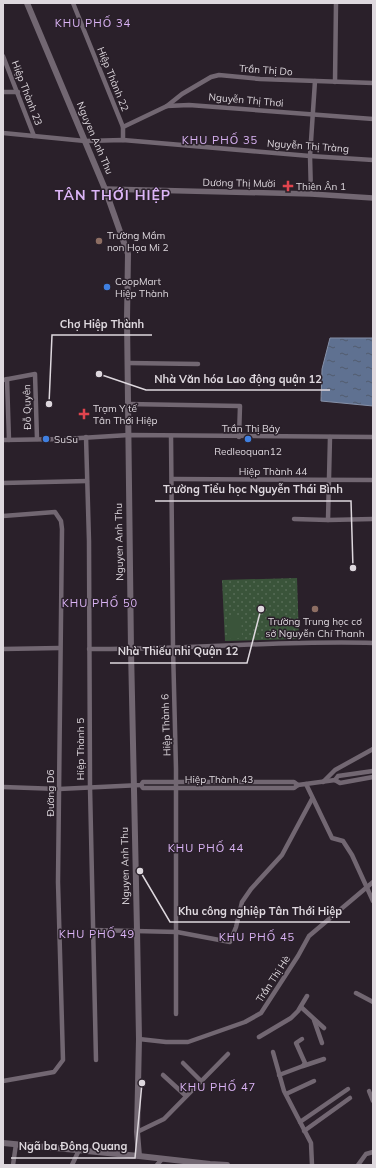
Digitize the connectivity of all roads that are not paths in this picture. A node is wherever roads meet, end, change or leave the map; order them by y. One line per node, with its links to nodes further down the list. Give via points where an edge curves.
1 (26, 3): 17 (main road, Nguyen Anh Thu)
2 (73, 3): 13 (street, Hiệp Thành 22)
3 (336, 3): 6 (street)
4 (3, 56): 9 (street, Hiệp Thành 23)
5 (315, 81): 6 (street, Trần Thị Do); 10 (street, Trần Thị Do, via 219,75 182,94); 11 (street)
6 (335, 82): 7 (street, Trần Thị Do)
7 (373, 83)
8 (3, 92): 9 (street)
9 (18, 92): 15 (street, Hiệp Thành 23)
10 (167, 106): 11 (street, Nguyễn Thị Thơi, via 211,106); 13 (street, Nguyễn Thị Thơi)
11 (313, 114): 12 (street, Nguyễn Thị Thơi); 18 (street)
12 (373, 119)
13 (123, 127): 16 (street, Hiệp Thành 22)
14 (3, 134): 15 (street, Nguyễn Thị Tràng)
15 (34, 136): 17 (street, Nguyễn Thị Tràng)
16 (123, 140): 17 (street, Nguyễn Thị Tràng); 18 (street, Nguyễn Thị Tràng)
17 (86, 141): 20 (main road, Nguyen Anh Thu)
18 (310, 156): 19 (street, Nguyễn Thị Tràng); 21 (street)
19 (373, 160)
20 (105, 188): 21 (street, Dương Thị Mười); 23 (main road, Nguyen Anh Thu, via 128,254)
21 (311, 194): 22 (street, Dương Thị Mười)
22 (373, 198)
23 (128, 364): 24 (street); 26 (main road, Nguyen Anh Thu)
24 (198, 364)
25 (5, 379): 27 (street); 34 (street, Đỗ Quyên, via 35,374)
26 (128, 404): 28 (main road, Nguyen Anh Thu); 31 (street, via 240,406)
27 (5, 412): 36 (street)
28 (129, 435): 29 (street, Trần Thị Bảy); 30 (street, Trần Thị Bảy); 51 (main road, Nguyen Anh Thu)
29 (171, 436): 31 (street, Trần Thị Bảy); 37 (street, Hiệp Thành 6)
30 (86, 437): 34 (street, Trần Thị Bảy); 40 (street, Hiệp Thành 5)
31 (239, 437): 32 (street, Trần Thị Bảy)
32 (330, 437): 33 (street, Trần Thị Bảy); 38 (street)
33 (373, 437)
34 (37, 439): 36 (street, Trần Thị Bảy)
35 (3, 440): 36 (street, Trần Thị Bảy)
36 (9, 440)
37 (172, 479): 38 (street, Hiệp Thành 44); 48 (street, Hiệp Thành 6)
38 (329, 480): 39 (street, Hiệp Thành 44); 45 (street)
39 (373, 480)
40 (87, 481): 41 (street); 50 (street, Hiệp Thành 5)
41 (3, 483)
42 (3, 516): 47 (street, Đường D6, via 55,512 61,521)
43 (294, 519): 45 (street)
44 (373, 519): 45 (street)
45 (328, 520)
46 (373, 643): 48 (street, via 311,642)
47 (60, 648): 49 (street); 64 (street, Đường D6)
48 (173, 648): 51 (street); 56 (street, Hiệp Thành 6)
49 (3, 649)
50 (89, 649): 51 (street); 62 (street, Hiệp Thành 5)
51 (131, 650): 59 (main road, Nguyen Anh Thu)
52 (373, 749): 57 (street, via 334,770)
53 (373, 771): 55 (street, Hiệp Thành 43, via 338,776)
54 (373, 777): 55 (street, Hiệp Thành 43, via 340,783)
55 (335, 780): 57 (street, Hiệp Thành 43)
56 (176, 782): 59 (street, Hiệp Thành 43, via 143,782); 60 (street, Hiệp Thành 43, via 294,782); 63 (street, Hiệp Thành 6)
57 (323, 782): 58 (street, Hiệp Thành 43)
58 (306, 784): 60 (street, Hiệp Thành 43); 65 (street)
59 (137, 785): 62 (street, Hiệp Thành 43); 63 (street, Hiệp Thành 43, via 143,788); 70 (main road, Nguyen Anh Thu)
60 (298, 785): 63 (street, Hiệp Thành 43, via 294,788)
61 (3, 787): 64 (street, Hiệp Thành 43)
62 (90, 787): 64 (street, Hiệp Thành 43); 69 (street, Hiệp Thành 5)
63 (176, 788): 71 (street, Hiệp Thành 6)
64 (59, 789): 91 (street, Đường D6, via 58,882 64,1060 54,1072)
65 (312, 799): 67 (street, via 332,838 343,841 352,855); 71 (street, via 282,855 242,902 230,942)
66 (373, 882): 67 (street, Trần Thị Hè)
67 (366, 888): 68 (street); 81 (street, Trần Thị Hè, via 309,936 261,1013 245,1022 188,1042)
68 (373, 901)
69 (93, 930): 70 (street); 86 (street, Hiệp Thành 5)
70 (137, 930): 71 (street); 81 (main road, Nguyen Anh Thu)
71 (177, 932): 76 (street, Hiệp Thành 6)
72 (356, 993): 74 (street)
73 (307, 996): 75 (street)
74 (373, 1002)
75 (300, 1007): 77 (street); 79 (street, via 291,1018)
76 (176, 1014)
77 (314, 1019): 78 (street); 82 (street)
78 (324, 1028)
79 (259, 1037)
80 (302, 1039): 88 (street, via 296,1043 305,1063)
81 (138, 1040): 102 (main road, Nguyen Anh Thu)
82 (322, 1043)
83 (273, 1052): 90 (street)
84 (228, 1054): 92 (street)
85 (324, 1059): 88 (street)
86 (96, 1060)
87 (183, 1063): 92 (street)
88 (303, 1066): 90 (street)
89 (163, 1075): 97 (street)
90 (279, 1075): 96 (street)
91 (3, 1081)
92 (201, 1081): 97 (street)
93 (314, 1081): 96 (street)
94 (348, 1089): 100 (street)
95 (369, 1091): 99 (street)
96 (286, 1094): 100 (street)
97 (186, 1096): 102 (street, via 164,1119)
98 (350, 1098): 101 (street)
99 (373, 1101)
100 (300, 1122): 101 (street)
101 (304, 1131): 113 (street, via 311,1143)
102 (137, 1132): 107 (main road, Nguyen Anh Thu)
103 (3, 1143): 104 (main road)
104 (16, 1144): 105 (main road); 109 (street)
105 (79, 1150): 107 (main road); 110 (street)
106 (373, 1152): 114 (street, via 366,1154)
107 (139, 1156): 108 (main road)
108 (162, 1159): 111 (street); 112 (main road)
109 (13, 1165)
110 (72, 1165)
111 (157, 1165)
112 (227, 1165)
113 (312, 1165)
114 (358, 1165)

